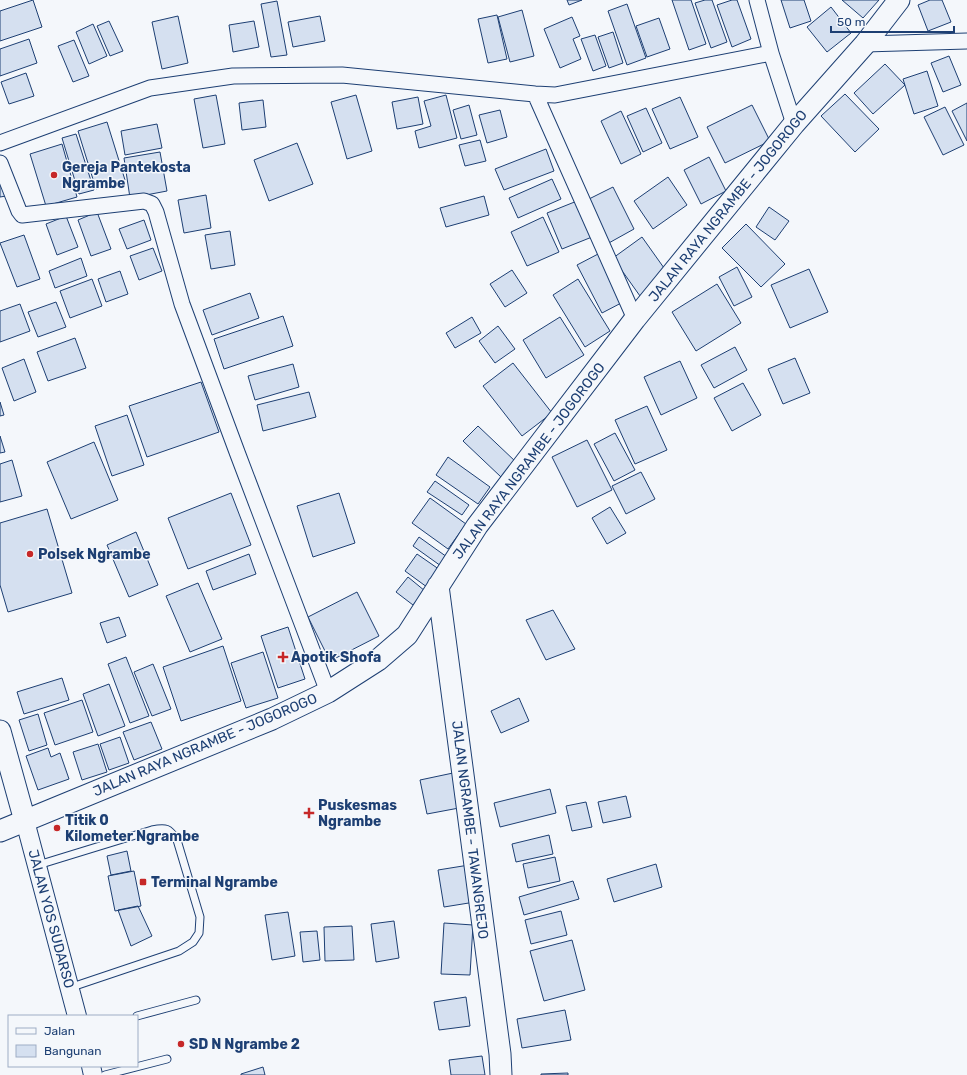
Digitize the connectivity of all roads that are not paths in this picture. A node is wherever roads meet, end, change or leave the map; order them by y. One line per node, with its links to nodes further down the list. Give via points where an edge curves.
1 (757, 0): 5 (street)
2 (899, 0): 4 (main road, JALAN RAYA NGRAMBE - JOGOROGO)
3 (967, 40): 4 (street)
4 (865, 44): 7 (main road, JALAN RAYA NGRAMBE - JOGOROGO)
5 (771, 53): 6 (street, via 554,95); 7 (street)
6 (535, 94): 8 (street, via 342,75 232,76 150,88); 10 (street)
7 (794, 124): 10 (main road, JALAN RAYA NGRAMBE - JOGOROGO)
8 (0, 143)
9 (0, 163): 12 (street, via 22,215 144,201 152,204 182,304)
10 (635, 319): 11 (main road, JALAN RAYA NGRAMBE - JOGOROGO, via 477,526)
11 (438, 586): 12 (main road, JALAN RAYA NGRAMBE - JOGOROGO, via 407,635 378,660); 25 (main road, JALAN NGRAMBE - TAWANGREJO)
12 (328, 692): 14 (main road, JALAN RAYA NGRAMBE - JOGOROGO, via 272,719)
13 (0, 731): 14 (main road)
14 (25, 821): 15 (main road, JALAN RAYA NGRAMBE - JOGOROGO); 16 (street, JALAN YOS SUDARSO)
15 (0, 831)
16 (38, 866): 17 (street, JALAN YOS SUDARSO); 17 (lane, via 152,830 170,830 177,840 200,916 199,933 193,942 179,951)
17 (69, 988): 19 (street, JALAN YOS SUDARSO)
18 (196, 1000): 20 (lane)
19 (77, 1015)
20 (138, 1016)
21 (167, 1059): 22 (lane)
22 (138, 1066)
23 (136, 1067): 24 (lane)
24 (105, 1075)
25 (501, 1075)

